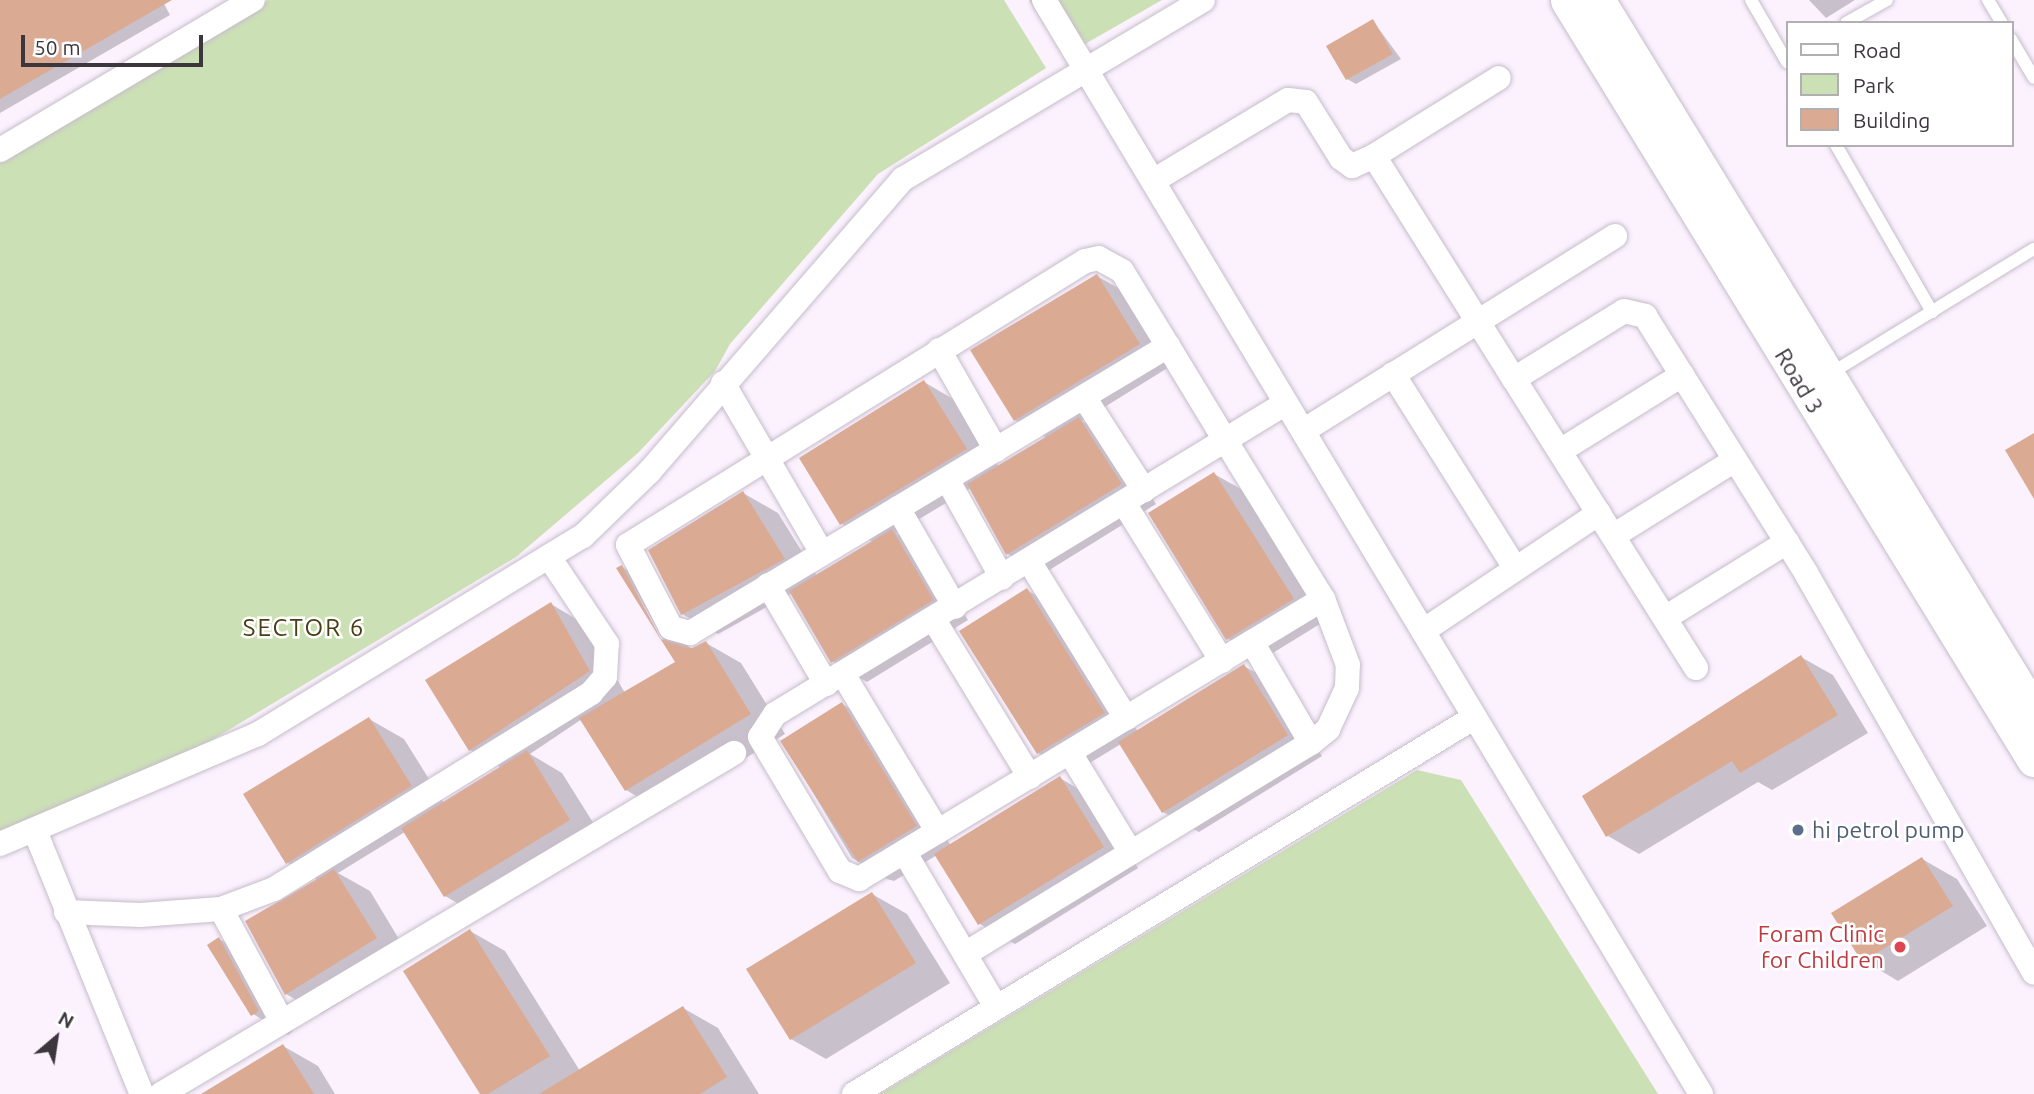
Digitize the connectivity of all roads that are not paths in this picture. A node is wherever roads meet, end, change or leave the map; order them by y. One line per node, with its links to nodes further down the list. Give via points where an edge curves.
1 (253, 0): 17 (street)
2 (1044, 0): 13 (street)
3 (1203, 0): 13 (street)
4 (1568, 0): 30 (street, Road 3)
5 (1597, 0): 30 (street, Road 3)
6 (1751, 0): 12 (lane)
7 (1887, 0): 9 (lane)
8 (1988, 0): 10 (lane)
9 (1850, 21)
10 (2001, 21)
11 (2013, 42): 15 (lane)
12 (1786, 58)
13 (1085, 69): 19 (street); 29 (street, via 903,179)
14 (1499, 78): 18 (street)
15 (2034, 78)
16 (1837, 147): 22 (lane)
17 (0, 150)
18 (1374, 156): 19 (street, via 1352,166 1306,102 1296,98); 23 (street)
19 (1153, 181): 32 (street)
20 (1615, 236): 23 (street)
21 (2034, 249): 22 (lane)
22 (1932, 312): 30 (lane)
23 (1478, 321): 26 (street); 28 (street)
24 (1168, 346): 25 (street, via 1122,271 1099,258); 31 (street); 34 (street)
25 (939, 349): 35 (street); 37 (street)
26 (1393, 374): 33 (street); 48 (street)
27 (1682, 375): 28 (street, via 1634,309); 36 (street); 38 (street)
28 (1514, 379): 36 (street)
29 (723, 383): 37 (street); 46 (street, via 621,501)
30 (1816, 384): 60 (street, Road 3); 66 (street, Road 3)
31 (1084, 397): 35 (street); 40 (street)
32 (1286, 403): 33 (street); 34 (street)
33 (1303, 431): 55 (street)
34 (1225, 440): 40 (street); 51 (street)
35 (996, 450): 39 (street)
36 (1560, 451): 42 (street)
37 (766, 459): 45 (street); 50 (street, via 635,537 628,552 679,633 691,633)
38 (1735, 460): 43 (street); 44 (street)
39 (947, 479): 41 (street); 49 (street)
40 (1134, 497): 47 (street); 57 (street)
41 (898, 508): 45 (street); 52 (street)
42 (1599, 513): 43 (street); 48 (street)
43 (1613, 536): 53 (street)
44 (1787, 542): 53 (street); 76 (street)
45 (822, 553): 50 (street)
46 (549, 557): 68 (street, via 258,734); 73 (street, via 607,644 605,677 591,693 274,888)
47 (1029, 561): 49 (street); 62 (street)
48 (1514, 566): 55 (street)
49 (1002, 578): 52 (street)
50 (768, 586): 59 (street)
51 (1323, 599): 56 (street); 63 (street, via 1348,665 1347,688 1328,729)
52 (955, 607): 54 (street)
53 (1665, 618): 58 (street)
54 (934, 620): 59 (street); 67 (street)
55 (1423, 631): 61 (street)
56 (1252, 642): 57 (street); 63 (street)
57 (1222, 661): 62 (street)
58 (1696, 668)
59 (834, 679): 69 (street); 71 (street, via 765,720 760,737 840,870 859,879)
60 (2034, 713)
61 (1475, 717): 77 (street); 82 (street)
62 (1126, 718): 64 (street)
63 (1311, 743): 72 (street)
64 (1070, 752): 67 (street); 72 (street)
65 (734, 753): 78 (street)
66 (2034, 759)
67 (1030, 777): 69 (street)
68 (35, 831): 70 (street); 74 (street)
69 (938, 832): 71 (street)
70 (0, 844)
71 (905, 853): 75 (street)
72 (1131, 853): 75 (street)
73 (221, 909): 74 (street, via 140,915); 78 (street)
74 (66, 912): 79 (street)
75 (965, 954): 77 (street)
76 (2034, 973)
77 (995, 1005): 81 (street)
78 (282, 1022): 80 (street)
79 (142, 1094)
80 (161, 1094)
81 (854, 1094)
82 (1702, 1094)

